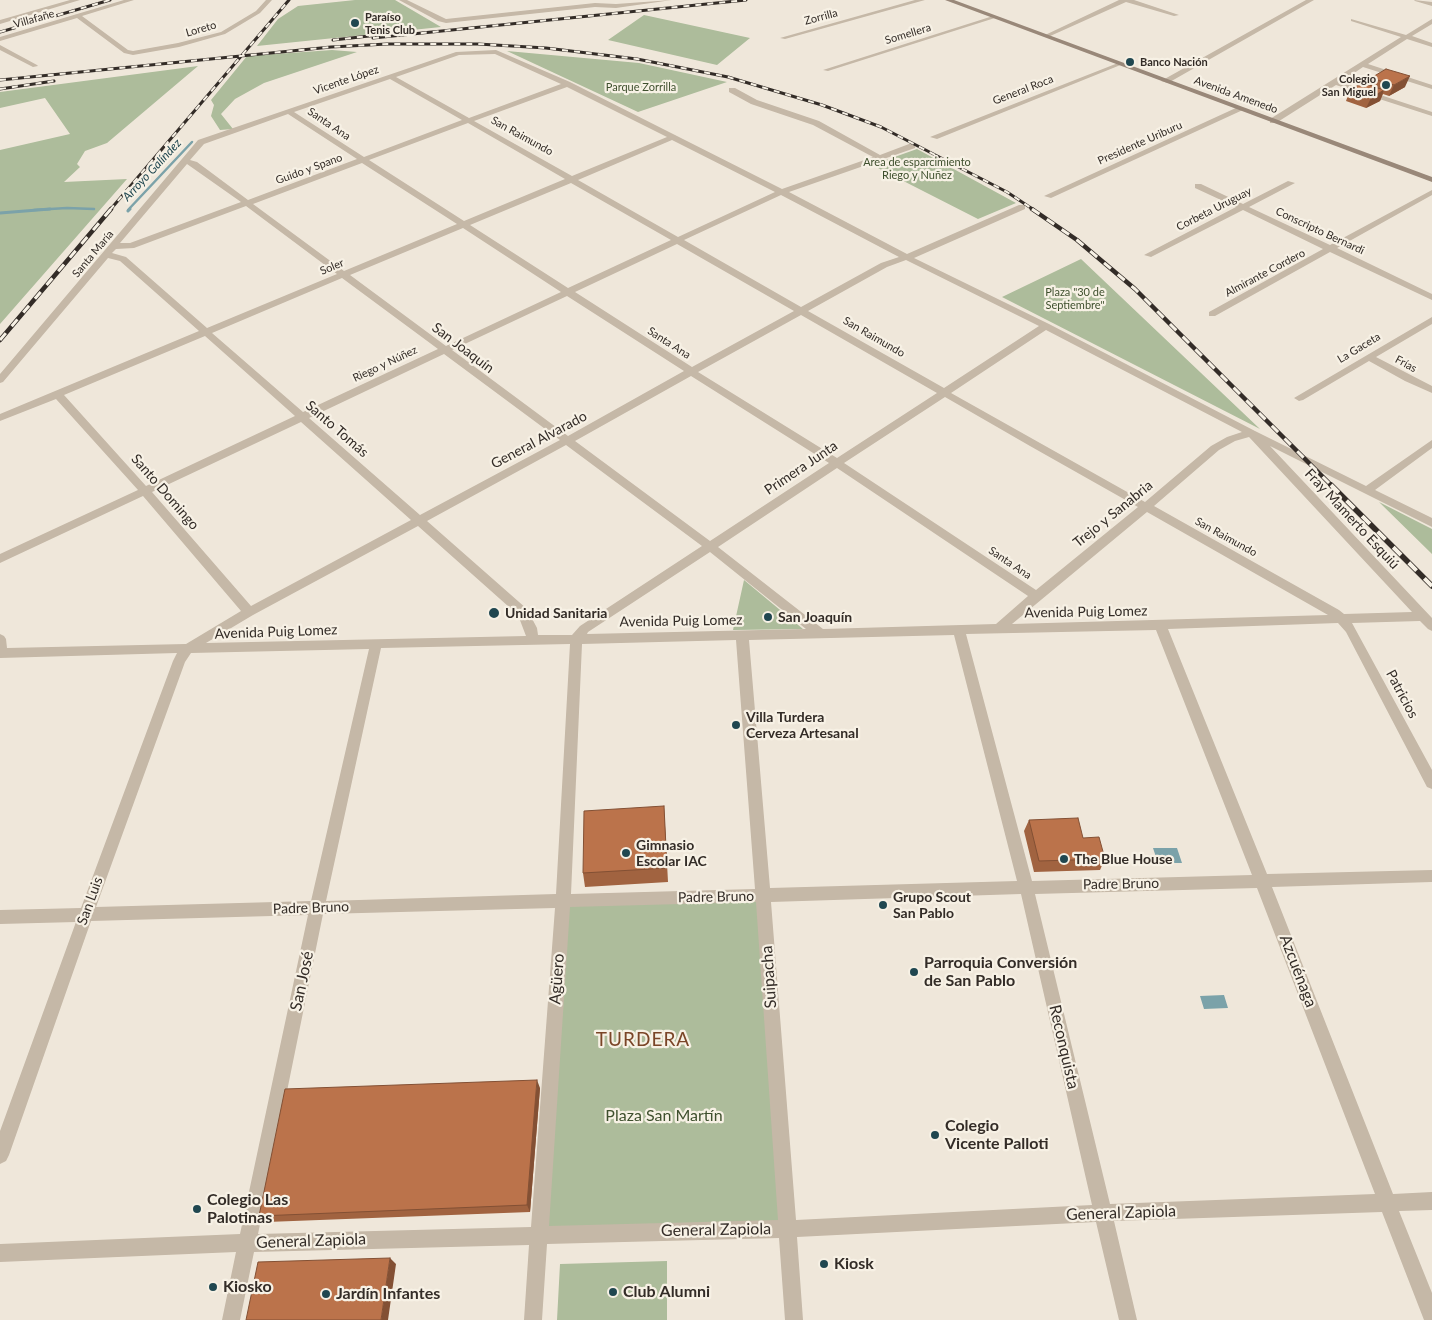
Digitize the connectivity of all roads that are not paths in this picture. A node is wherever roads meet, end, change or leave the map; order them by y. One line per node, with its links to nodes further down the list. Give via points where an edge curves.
1 (77, 0): 19 (street)
2 (132, 0): 15 (street, Villafañe)
3 (270, 0): 15 (street, Loreto, via 258,12 218,35 161,49 127,53)
4 (402, 0): 13 (street, via 446,21)
5 (584, 0): 13 (street)
6 (670, 0): 13 (street)
7 (922, 0): 22 (street, Zorrilla)
8 (948, 0): 16 (street, Avenida Amenedo)
9 (1126, 0): 14 (street); 20 (street)
10 (1311, 0): 31 (street)
11 (1417, 0): 12 (street)
12 (1432, 4)
13 (596, 5)
14 (1176, 15)
15 (79, 17): 23 (street, Villafañe)
16 (995, 17): 20 (street, Avenida Amenedo); 29 (street, Somellera)
17 (1354, 20): 21 (street)
18 (1432, 21): 21 (street)
19 (0, 22)
20 (1046, 36): 26 (street, Avenida Amenedo)
21 (1407, 37): 24 (street); 27 (street)
22 (783, 38)
23 (0, 39)
24 (1432, 45)
25 (0, 47): 28 (street)
26 (1120, 64): 31 (street, Avenida Amenedo); 42 (street, General Roca)
27 (1363, 65): 32 (street); 34 (street)
28 (35, 66)
29 (826, 70)
30 (392, 77): 33 (street, Vicente López, via 463,52 500,52); 37 (street, Vicente López); 39 (street, San Raimundo)
31 (1165, 81): 36 (street, Avenida Amenedo)
32 (1335, 82): 38 (street); 40 (street)
33 (567, 84): 39 (street, Guido y Spano); 41 (street)
34 (1432, 87)
35 (732, 90): 45 (street, via 754,102 816,123)
36 (1241, 109): 40 (street, Avenida Amenedo); 54 (street, Presidente Uriburu)
37 (289, 112): 43 (street, Vicente López); 47 (street, Santa Ana)
38 (1432, 114)
39 (469, 121): 47 (street, Guido y Spano); 48 (street, San Raimundo)
40 (1273, 121): 49 (street, Avenida Amenedo)
41 (672, 137): 48 (street, Soler); 52 (street)
42 (934, 137)
43 (201, 142): 46 (street, Santa María)
44 (912, 146): 45 (street)
45 (880, 158): 52 (street)
46 (184, 160): 55 (street, San Joaquín, via 194,164); 61 (street, Santa María)
47 (362, 161): 55 (street, Guido y Spano); 58 (street, Santa Ana)
48 (574, 179): 58 (street, Soler); 59 (street, San Raimundo)
49 (1432, 180)
50 (1291, 183): 57 (street, Corbeta Uruguay)
51 (1198, 186): 57 (street, Conscripto Bernardi)
52 (782, 192): 59 (street, Riego y Núñez); 63 (street)
53 (1432, 192): 60 (street, Almirante Cordero)
54 (1048, 196)
55 (246, 204): 61 (street, Guido y Spano); 64 (street, San Joaquín)
56 (1022, 207): 63 (street)
57 (1243, 207): 60 (street, Conscripto Bernardi); 62 (street, Corbeta Uruguay)
58 (464, 224): 64 (street, Soler); 65 (street, Santa Ana)
59 (679, 239): 65 (street, Riego y Núñez); 67 (street, San Raimundo)
60 (1332, 249): 66 (street, Conscripto Bernardi); 68 (street, Almirante Cordero)
61 (111, 251): 71 (street, Santo Tomás); 75 (street, Santa María)
62 (1148, 255)
63 (906, 257): 67 (street, General Alvarado, via 884,265); 70 (street)
64 (343, 275): 71 (street, Soler); 72 (street, San Joaquín)
65 (568, 292): 72 (street, Riego y Núñez); 74 (street, Santa Ana)
66 (1432, 297)
67 (804, 311): 74 (street, General Alvarado); 77 (street, San Raimundo)
68 (1212, 314)
69 (1432, 320): 73 (street, La Gaceta)
70 (1046, 326): 77 (street, Primera Junta); 82 (street)
71 (206, 332): 78 (street, Soler); 80 (street, Santo Tomás)
72 (444, 350): 80 (street, Riego y Núñez); 83 (street, San Joaquín)
73 (1369, 357): 76 (street, Frías); 79 (street, La Gaceta)
74 (692, 372): 83 (street, General Alvarado); 85 (street, Santa Ana)
75 (0, 380)
76 (1432, 390)
77 (946, 392): 85 (street, Primera Junta); 88 (street, San Raimundo)
78 (57, 394): 81 (street, Soler); 86 (street, Santo Domingo)
79 (1299, 398)
80 (302, 417): 86 (street, Riego y Núñez); 89 (street, Santo Tomás)
81 (0, 418)
82 (1251, 433): 87 (street); 88 (street, Trejo y Sanabria, via 1215,448); 95 (street, Fray Mamerto Esquiú)
83 (566, 441): 89 (street, General Alvarado); 91 (street, San Joaquín)
84 (1432, 443): 87 (street)
85 (835, 462): 91 (street, Primera Junta); 93 (street, Santa Ana)
86 (144, 490): 92 (street, Riego y Núñez); 94 (street, Santo Domingo)
87 (1366, 491): 90 (street)
88 (1146, 507): 93 (street, Trejo y Sanabria); 96 (street, San Raimundo)
89 (421, 520): 94 (street, General Alvarado); 105 (street, Santo Tomás, via 523,612)
90 (1432, 523)
91 (711, 547): 101 (street, San Joaquín); 103 (street, Primera Junta, via 584,629)
92 (0, 559)
93 (1036, 596): 99 (street, Trejo y Sanabria)
94 (249, 612): 107 (street, General Alvarado)
95 (1423, 616): 96 (street, Avenida Puig Lomez); 98 (street, Fray Mamerto Esquiú)
96 (1344, 620): 97 (street, Avenida Puig Lomez); 109 (street, Patricios)
97 (1160, 626): 99 (street, Avenida Puig Lomez); 111 (street, Azcuénaga)
98 (1432, 626)
99 (1000, 628): 100 (street, Avenida Puig Lomez)
100 (959, 630): 101 (street, Avenida Puig Lomez); 112 (street, Reconquista)
101 (820, 633): 102 (street, Avenida Puig Lomez)
102 (742, 634): 103 (street, Avenida Puig Lomez); 113 (street, Suipacha)
103 (576, 638): 105 (street, Avenida Puig Lomez); 114 (street, Agüero)
104 (0, 639): 108 (street)
105 (533, 639): 106 (street, Avenida Puig Lomez)
106 (376, 643): 107 (street, Avenida Puig Lomez); 115 (street, San José)
107 (186, 649): 108 (street, Avenida Puig Lomez); 116 (street, San Luis)
108 (0, 652)
109 (1432, 783)
110 (1432, 876): 111 (street, Padre Bruno)
111 (1262, 881): 112 (street, Padre Bruno); 120 (street, Azcuénaga)
112 (1026, 886): 113 (street, Padre Bruno); 121 (street, Reconquista)
113 (763, 896): 114 (street, Padre Bruno); 122 (street, Suipacha)
114 (564, 900): 115 (street, Padre Bruno); 123 (street, Agüero)
115 (317, 908): 116 (street, Padre Bruno); 124 (street, San José)
116 (85, 916): 117 (street, Padre Bruno); 118 (street, San Luis)
117 (0, 918)
118 (0, 1155)
119 (1432, 1201): 120 (street, General Zapiola)
120 (1388, 1202): 121 (street, General Zapiola); 126 (street, Azcuénaga)
121 (1102, 1213): 122 (street, General Zapiola); 130 (street, Reconquista)
122 (788, 1229): 123 (street, General Zapiola); 129 (street, Suipacha)
123 (538, 1234): 124 (street, General Zapiola); 128 (street, Agüero)
124 (247, 1242): 125 (street, General Zapiola); 127 (street, San José)
125 (0, 1253)
126 (1432, 1317)
127 (231, 1320)
128 (533, 1320)
129 (794, 1320)
130 (1128, 1320)

